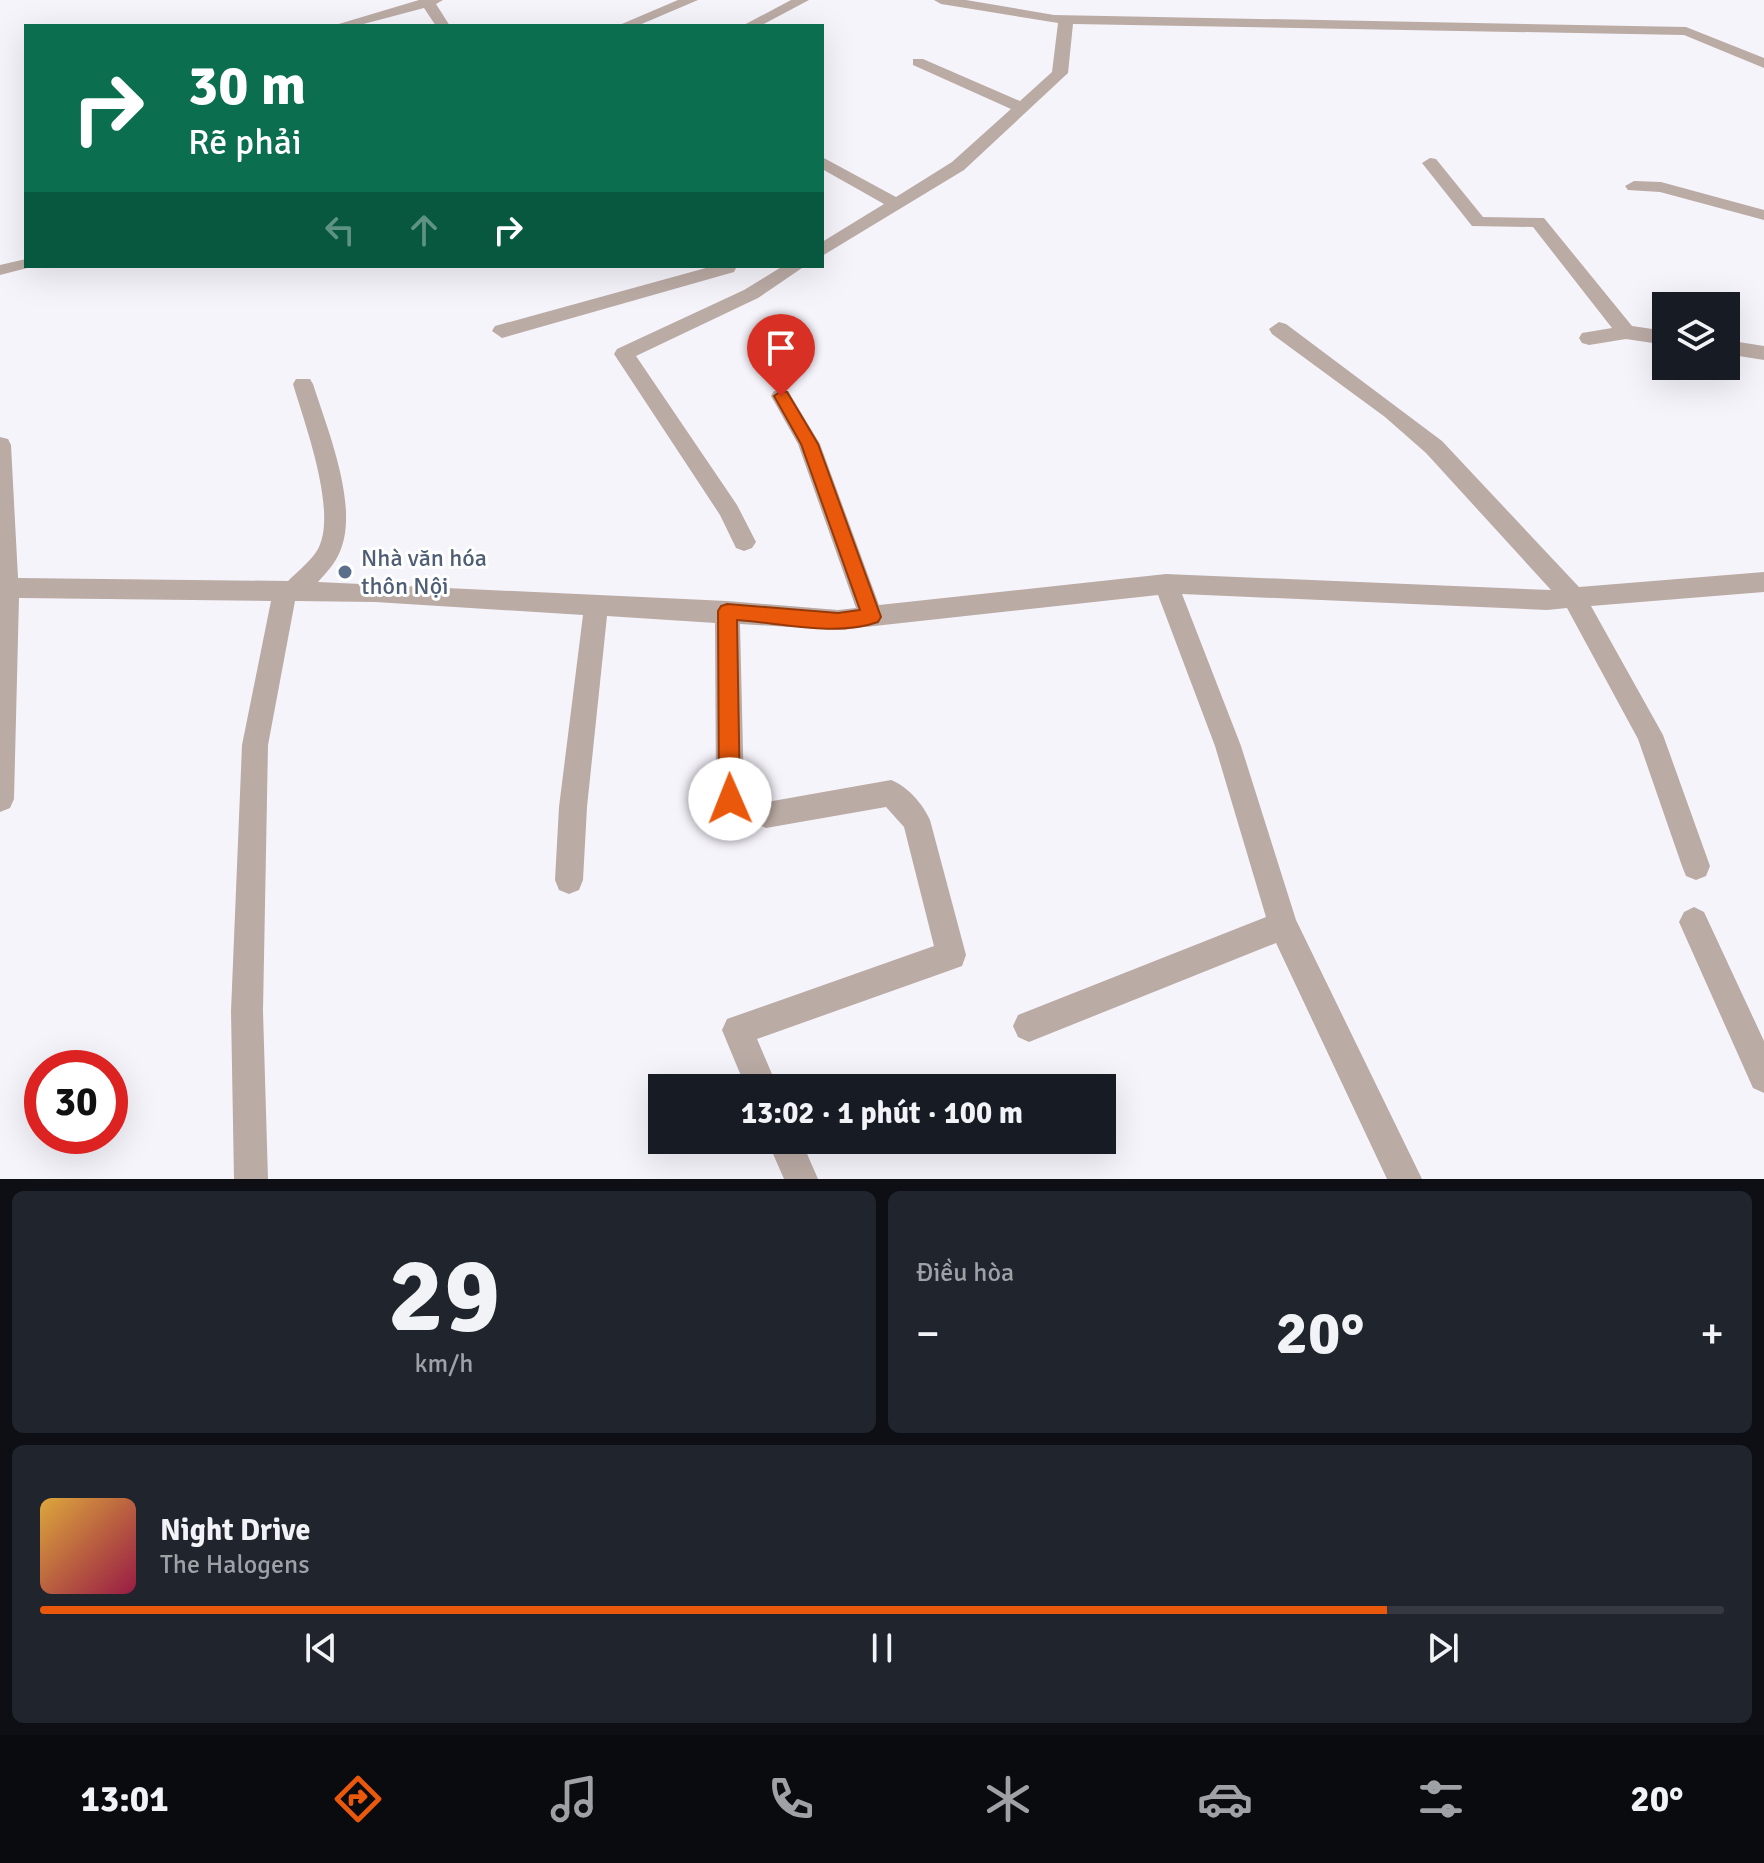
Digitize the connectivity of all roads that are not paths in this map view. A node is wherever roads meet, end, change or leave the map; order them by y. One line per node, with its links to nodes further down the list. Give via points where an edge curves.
1 (691, 0): 10 (street)
2 (802, 0): 11 (street)
3 (941, 0): 7 (street)
4 (1119, 0): 6 (street)
5 (430, 1): 8 (street); 9 (street)
6 (1116, 18): 7 (street); 13 (street, via 1686,31)
7 (1066, 19): 14 (street, via 1060,73)
8 (346, 24)
9 (442, 24)
10 (629, 24)
11 (753, 24)
12 (918, 62): 14 (street)
13 (1764, 63)
14 (1022, 108): 18 (street, via 958,166)
15 (824, 163): 18 (street)
16 (1430, 163): 29 (street, via 1478,222 1538,222)
17 (1634, 186): 19 (street, via 1661,187)
18 (896, 204): 20 (street)
19 (1764, 215)
20 (824, 249)
21 (24, 264): 25 (lane)
22 (722, 268): 28 (street)
23 (727, 268): 26 (street)
24 (793, 268): 26 (street)
25 (0, 270)
26 (751, 294): 37 (street, via 624,354 729,511)
27 (1279, 329): 42 (street, via 1434,447)
28 (502, 331)
29 (1626, 332): 30 (street); 31 (street)
30 (1652, 336)
31 (1589, 338)
32 (1740, 349): 33 (street)
33 (1764, 353)
34 (303, 384): 41 (street, via 328,470 334,532 331,547)
35 (781, 396): 45 (street, via 809,444)
36 (0, 445): 40 (street)
37 (744, 542)
38 (1764, 582): 42 (street)
39 (1166, 584): 42 (street); 45 (street); 50 (street, via 1232,758)
40 (4, 588): 41 (street); 46 (street)
41 (289, 592): 43 (street); 55 (street, via 255,745 247,1011)
42 (1574, 598): 47 (street, via 1650,735)
43 (596, 606): 44 (street); 48 (street)
44 (727, 611): 45 (street, via 838,620); 52 (street, via 730,799 766,815 891,793 916,820 951,955 738,1030)
45 (871, 617)
46 (0, 799)
47 (1696, 866)
48 (569, 880)
49 (1694, 922): 53 (street)
50 (1283, 925): 51 (street); 57 (street)
51 (1029, 1026)
52 (756, 1074)
53 (1764, 1077)
54 (790, 1154): 56 (street)
55 (251, 1179)
56 (801, 1179)
57 (1405, 1179)

